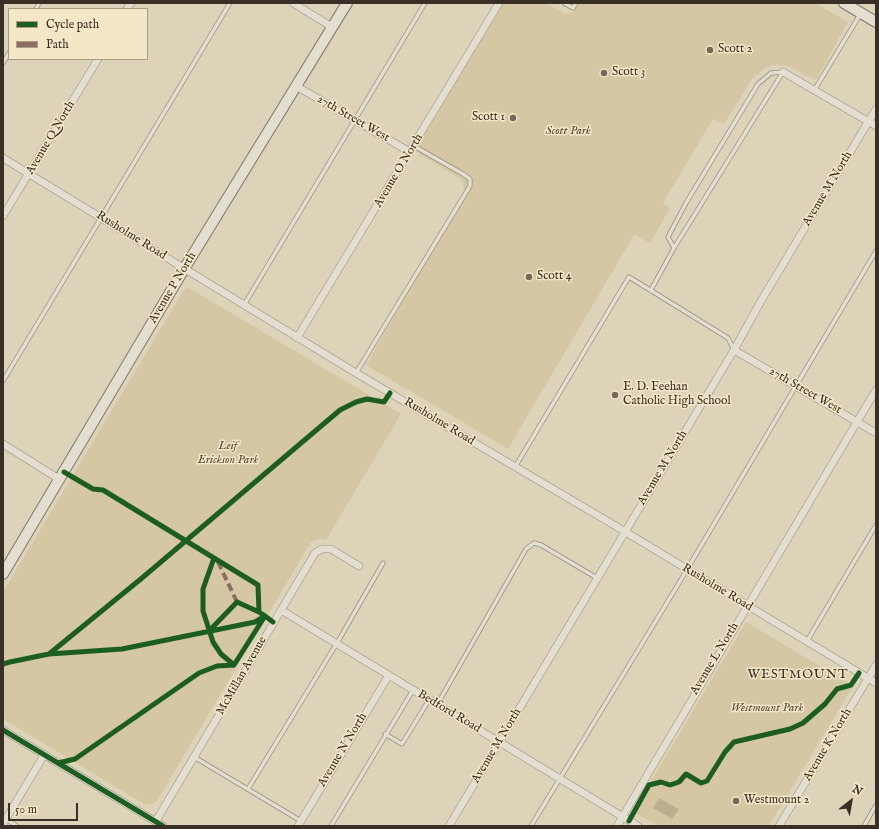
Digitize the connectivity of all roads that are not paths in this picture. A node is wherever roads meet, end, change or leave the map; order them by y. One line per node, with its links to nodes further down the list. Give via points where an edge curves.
1 (230, 3): 24 (lane)
2 (293, 3): 11 (street)
3 (347, 3): 11 (main road, Avenue P North)
4 (425, 3): 17 (lane)
5 (499, 3): 20 (street, Avenue O North)
6 (564, 3): 7 (lane, via 573,8)
7 (576, 3)
8 (844, 3): 9 (main road)
9 (861, 13): 10 (main road); 15 (lane)
10 (876, 22)
11 (332, 27): 14 (main road, Avenue P North)
12 (97, 60): 22 (street, Avenue Q North)
13 (783, 72): 15 (street); 25 (lane); 25 (lane, via 771,73 758,84 668,237)
14 (296, 86): 17 (street, 27th Street West); 27 (main road, Avenue P North)
15 (815, 89): 18 (street)
16 (876, 109): 18 (street, Avenue M North)
17 (356, 120): 20 (street, 27th Street West); 29 (lane)
18 (868, 121): 19 (street); 31 (street, Avenue M North)
19 (876, 126)
20 (412, 149): 30 (street, Avenue O North); 32 (lane, via 463,174 470,179 470,186)
21 (3, 158): 22 (street, Rusholme Road)
22 (29, 174): 23 (street, Avenue Q North); 24 (street, Rusholme Road)
23 (3, 216)
24 (101, 217): 27 (street, Rusholme Road); 33 (lane)
25 (674, 248): 28 (lane)
26 (876, 252): 34 (lane)
27 (184, 270): 29 (street, Rusholme Road); 40 (main road, Avenue P North)
28 (651, 290): 31 (lane, via 728,338); 39 (lane, via 629,277)
29 (244, 305): 30 (street, Rusholme Road)
30 (297, 338): 32 (street, Rusholme Road)
31 (734, 350): 34 (street, 27th Street West); 42 (street, Avenue M North)
32 (356, 373): 39 (street, Rusholme Road)
33 (3, 382)
34 (797, 386): 36 (street, 27th Street West); 45 (lane)
35 (876, 390): 36 (street, Avenue L North)
36 (857, 422): 37 (street, 27th Street West); 48 (street, Avenue L North)
37 (876, 433)
38 (3, 444): 40 (street)
39 (515, 467): 42 (street, Rusholme Road)
40 (59, 479): 46 (main road, Avenue P North)
41 (876, 525): 50 (lane)
42 (624, 532): 45 (street, Rusholme Road); 47 (street, Avenue M North)
43 (383, 563): 51 (lane)
44 (359, 566): 49 (street, McMillan Avenue, via 331,549 322,549 316,553)
45 (687, 569): 48 (street, Rusholme Road); 64 (lane)
46 (3, 574)
47 (597, 578): 58 (lane, via 541,545 534,543 526,549); 61 (street, Avenue M North)
48 (747, 606): 50 (street, Rusholme Road); 67 (street, Avenue L North)
49 (281, 610): 51 (street, Bedford Road); 63 (street, McMillan Avenue)
50 (806, 642): 54 (street, Rusholme Road)
51 (336, 643): 53 (street, Bedford Road); 65 (lane)
52 (876, 665): 54 (street, Avenue K North)
53 (389, 675): 56 (street, Bedford Road); 70 (street, Avenue N North)
54 (868, 678): 55 (street, Rusholme Road); 78 (street, Avenue K North)
55 (876, 683)
56 (413, 690): 57 (street, Bedford Road); 60 (lane)
57 (429, 700): 58 (street, Bedford Road); 60 (lane, via 402,744)
58 (437, 705): 61 (street, Bedford Road)
59 (3, 730): 62 (street)
60 (385, 734): 73 (lane)
61 (499, 741): 64 (street, Bedford Road); 74 (street, Avenue M North)
62 (44, 755): 68 (street); 69 (street)
63 (194, 757): 65 (lane); 69 (street, McMillan Avenue)
64 (560, 779): 67 (street, Bedford Road); 75 (lane)
65 (248, 789): 70 (lane)
66 (876, 805): 79 (lane)
67 (623, 816): 76 (street, Avenue L North); 77 (street, Bedford Road)
68 (4, 820): 71 (lane)
69 (156, 821): 72 (street)
70 (300, 824)
71 (17, 826)
72 (163, 826)
73 (331, 826)
74 (449, 826)
75 (531, 826)
76 (617, 826)
77 (638, 826)
78 (780, 826)
79 (864, 826)

